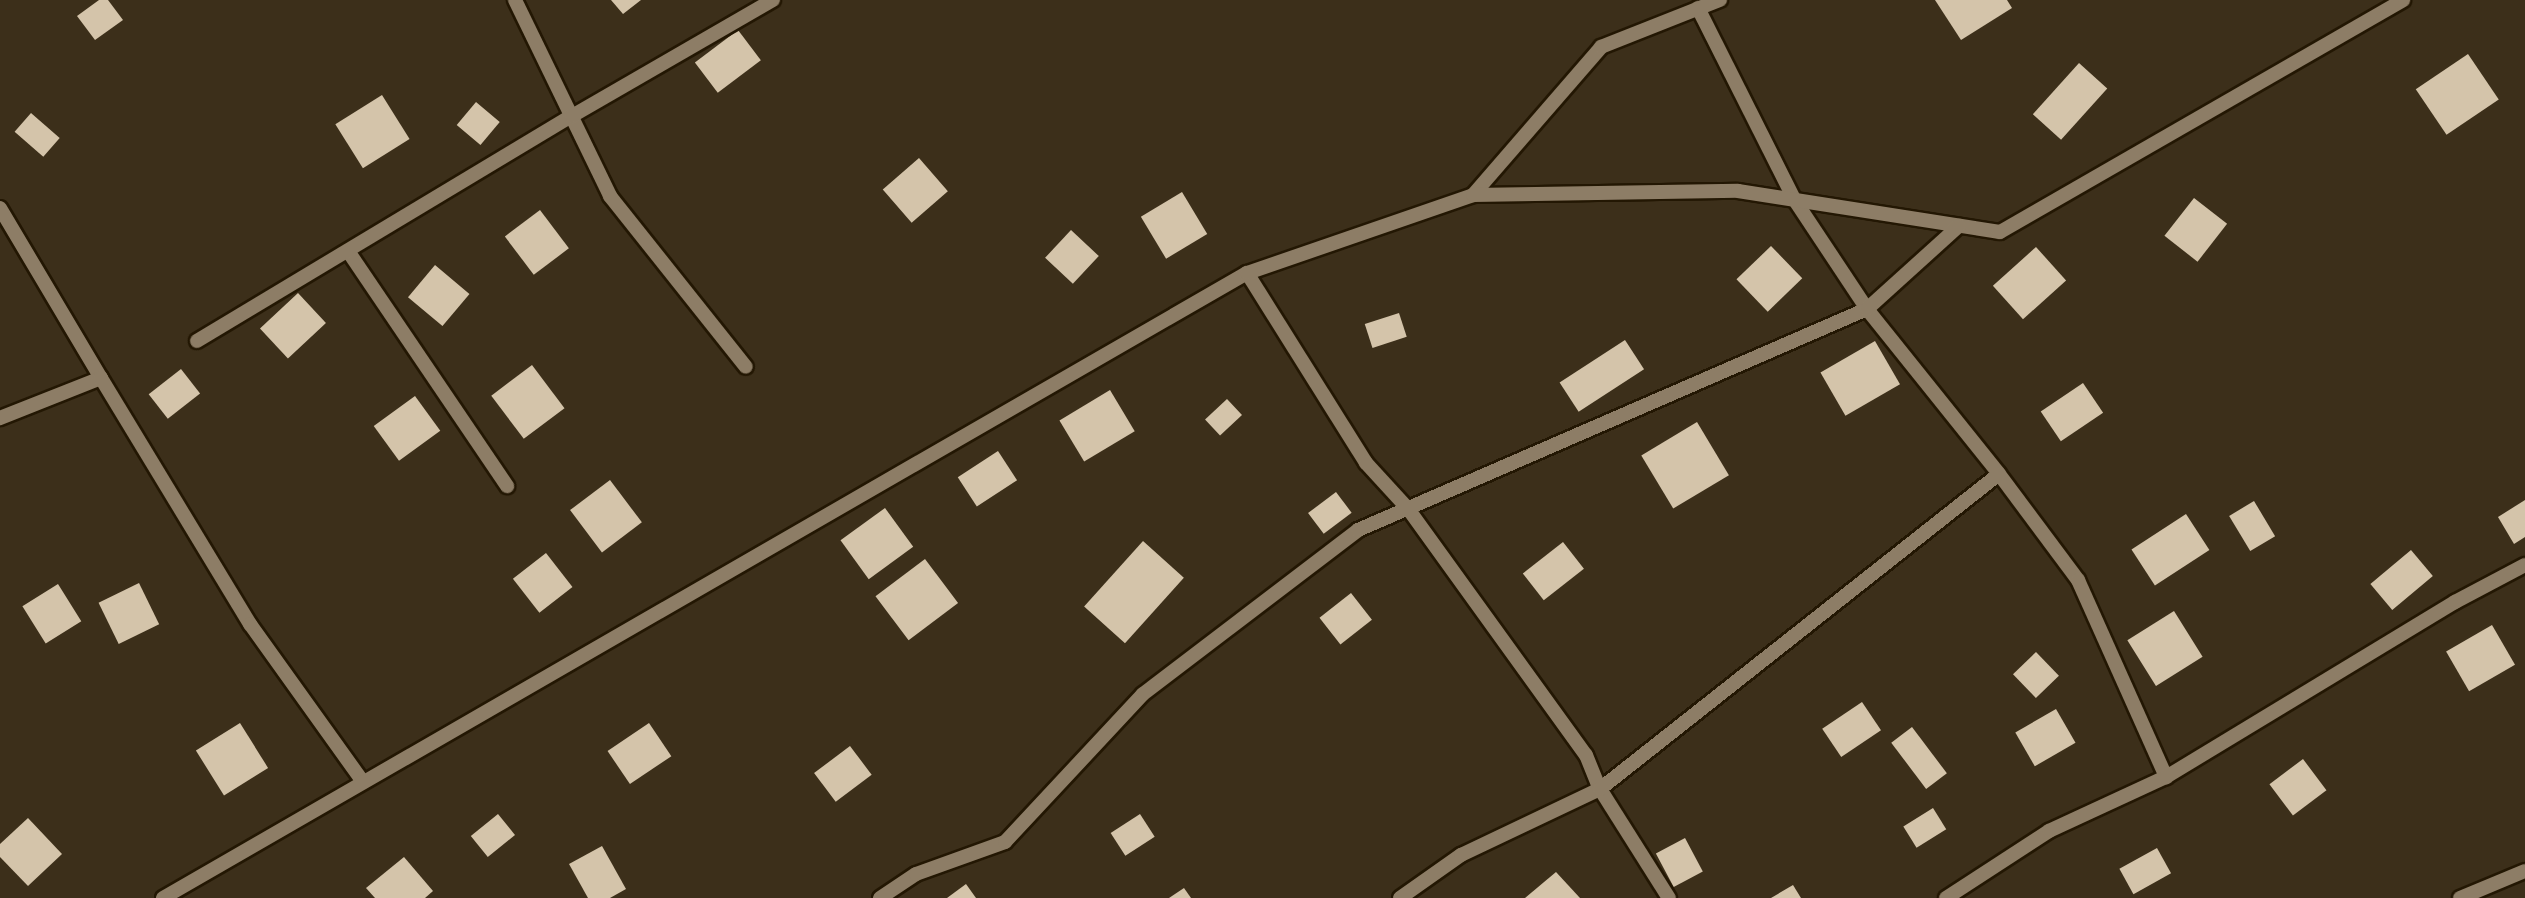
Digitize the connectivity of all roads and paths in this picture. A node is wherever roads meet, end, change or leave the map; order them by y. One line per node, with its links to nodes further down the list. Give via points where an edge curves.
1 (515, 0): 6 (street)
2 (774, 0): 6 (street)
3 (1720, 0): 5 (street)
4 (2403, 0): 10 (street, via 2000,232)
5 (1698, 8): 7 (street, via 1601,47); 8 (street)
6 (572, 116): 11 (street); 15 (street, via 610,196)
7 (1473, 195): 8 (street, via 1738,191); 12 (street)
8 (1794, 199): 10 (street); 13 (street)
9 (0, 208): 16 (street)
10 (1959, 226): 13 (street)
11 (348, 251): 14 (street); 19 (street)
12 (1247, 273): 20 (street, via 1366,463); 23 (street)
13 (1867, 309): 18 (street); 20 (street)
14 (197, 341)
15 (746, 367)
16 (101, 378): 17 (street); 23 (street, via 250,624)
17 (0, 418)
18 (1999, 474): 22 (street, via 2078,580); 24 (street)
19 (507, 486)
20 (1409, 510): 24 (street, via 1586,755); 27 (street, via 1358,530 1143,694 1005,842 916,874)
21 (2525, 565): 22 (street, via 2455,602)
22 (2166, 777): 30 (street, via 2049,831)
23 (363, 782): 26 (street)
24 (1600, 789): 28 (street, via 1461,855); 29 (street)
25 (2525, 871): 31 (street)
26 (163, 898)
27 (880, 898)
28 (1400, 898)
29 (1670, 898)
30 (1946, 898)
31 (2460, 898)

